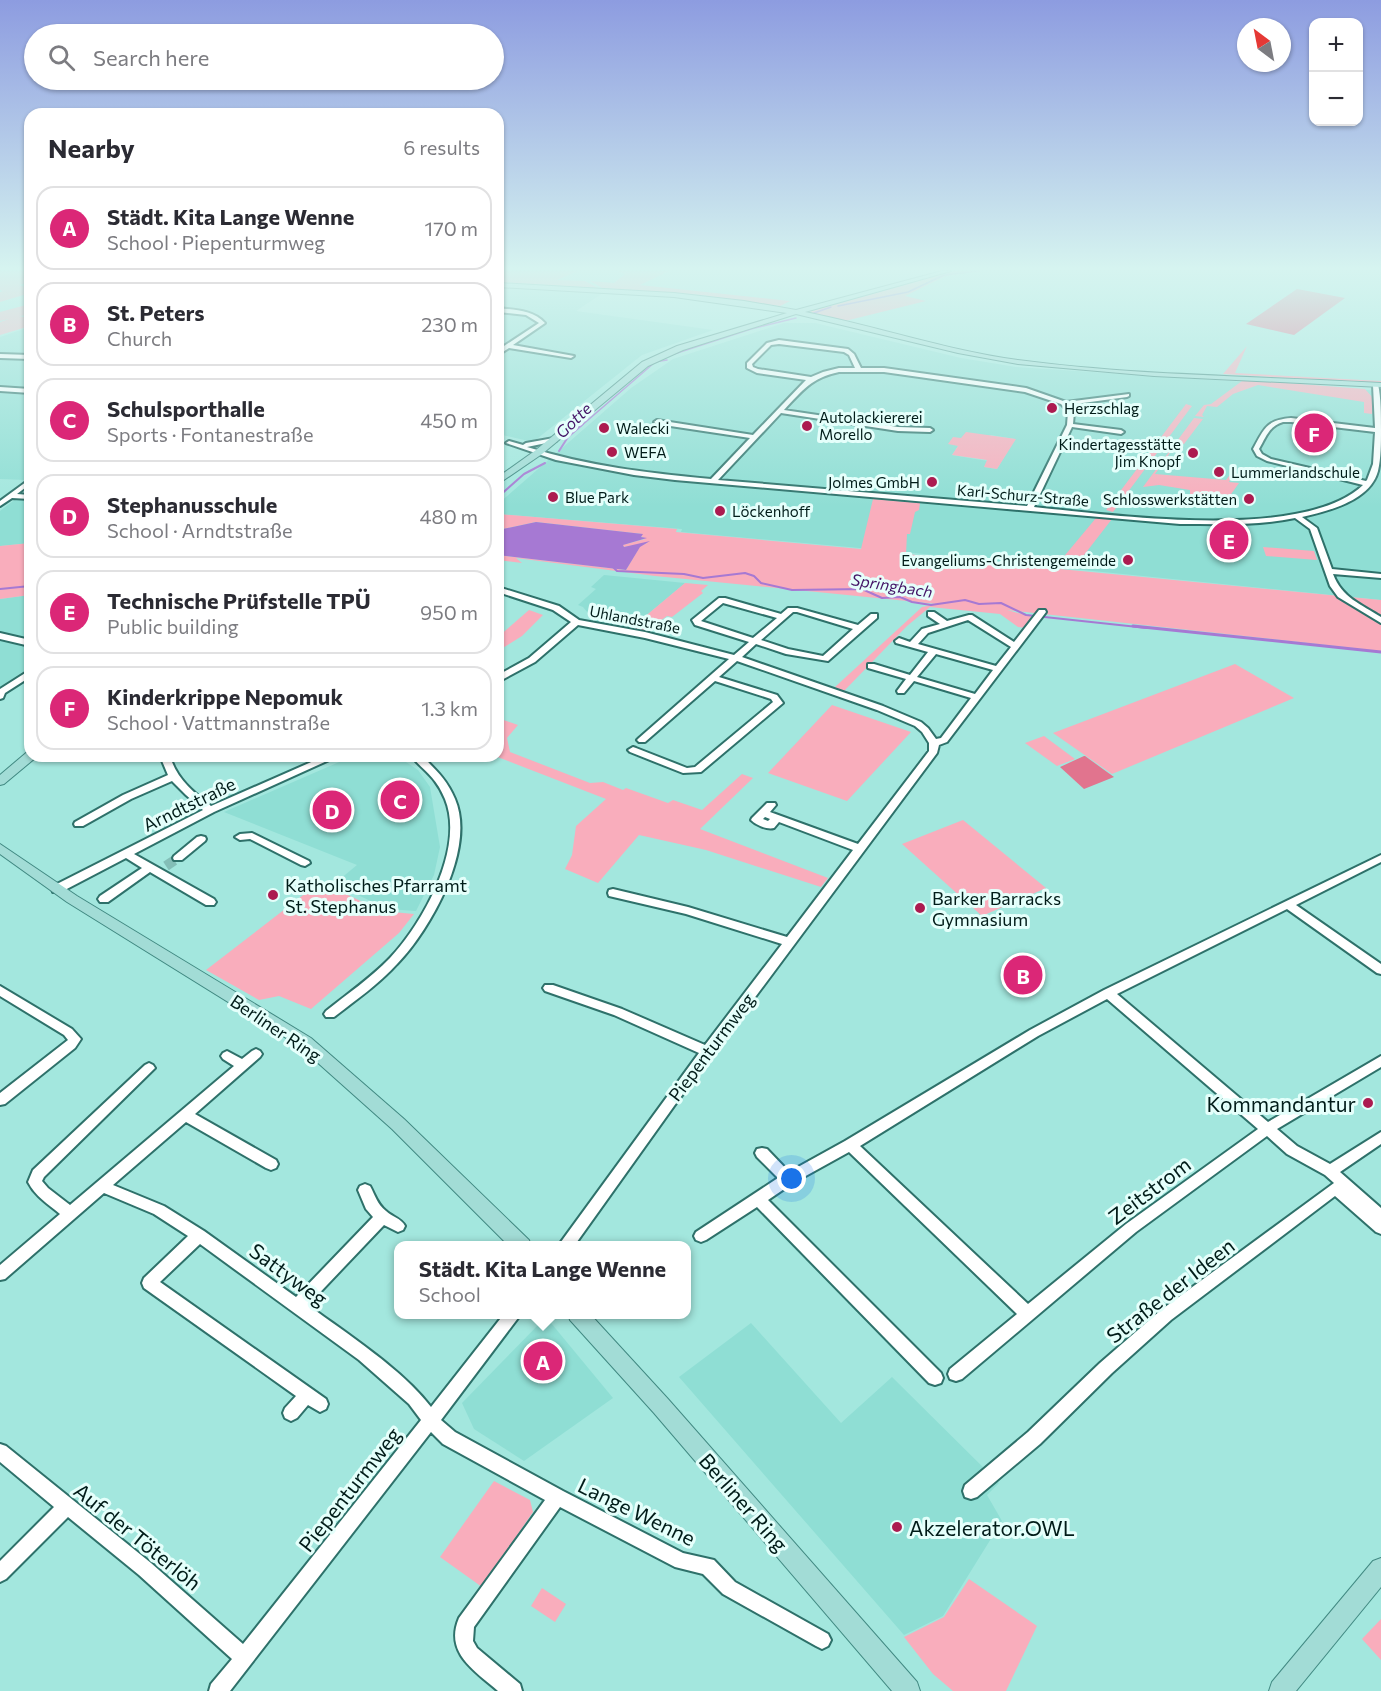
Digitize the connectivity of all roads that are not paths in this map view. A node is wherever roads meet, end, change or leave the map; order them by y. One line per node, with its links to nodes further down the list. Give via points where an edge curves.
1 (530, 350): 8 (street)
2 (678, 350): 23 (main road, via 645,364)
3 (764, 350): 10 (street, via 749,364 750,368)
4 (845, 350): 9 (street)
5 (951, 350): 11 (main road, via 1105,370)
6 (0, 356): 7 (street)
7 (24, 357)
8 (571, 357)
9 (858, 369): 10 (street, via 828,372); 15 (street, via 1026,390)
10 (811, 379): 16 (street)
11 (1378, 385): 20 (street)
12 (1, 390): 13 (street)
13 (24, 390)
14 (1127, 395): 15 (street)
15 (1065, 404): 18 (street, via 1071,412)
16 (779, 411): 19 (street, via 898,429); 22 (street)
17 (657, 422): 22 (street)
18 (1070, 425): 21 (street); 39 (street)
19 (930, 430)
20 (1379, 431): 34 (street, via 1376,469); 34 (street, via 1277,421 1269,426 1256,449 1269,460)
21 (1121, 432)
22 (754, 437): 33 (street)
23 (554, 440): 26 (street); 28 (main road)
24 (504, 442): 25 (street)
25 (509, 443): 26 (street); 27 (street)
26 (526, 445): 28 (street)
27 (517, 447): 28 (street); 31 (street)
28 (541, 451): 29 (street, Karl-Schurz-Straße); 30 (street, Karl-Schurz-Straße); 31 (main road)
29 (556, 458): 30 (street, Karl-Schurz-Straße); 31 (street)
30 (569, 459): 33 (street, Karl-Schurz-Straße, via 634,473)
31 (526, 462): 32 (main road)
32 (504, 477)
33 (713, 481): 39 (street, Karl-Schurz-Straße)
34 (1368, 484): 40 (street, Karl-Schurz-Straße, via 1345,501)
35 (24, 486): 36 (street)
36 (11, 496): 37 (street); 38 (street)
37 (24, 497)
38 (0, 504)
39 (1029, 509): 40 (street, Karl-Schurz-Straße, via 1208,523)
40 (1296, 516): 41 (street, via 1313,528)
41 (1329, 571): 42 (street); 48 (street, via 1341,595)
42 (1381, 576)
43 (504, 593): 49 (street, Uhlandstraße, via 556,608)
44 (931, 614): 50 (street)
45 (1040, 615): 57 (street, Piepenturmweg)
46 (874, 616): 51 (street, Uhlandstraße)
47 (782, 617): 51 (street, Uhlandstraße, via 794,609); 53 (street); 53 (street, Uhlandstraße, via 722,600 696,620)
48 (1381, 621)
49 (576, 622): 59 (street, Uhlandstraße); 62 (street, via 531,660)
50 (946, 624): 56 (street, via 925,631); 57 (street, via 969,617)
51 (859, 628): 53 (street, Uhlandstraße, via 825,659)
52 (0, 636): 55 (street)
53 (755, 641): 59 (street)
54 (899, 641): 56 (street)
55 (24, 642)
56 (912, 645): 58 (street)
57 (1016, 647): 61 (street, Piepenturmweg)
58 (933, 652): 61 (street); 65 (street)
59 (737, 658): 64 (street); 70 (street, Uhlandstraße, via 905,718 925,730)
60 (871, 666): 65 (street)
61 (999, 669): 68 (street, Piepenturmweg)
62 (504, 676)
63 (24, 677): 67 (street)
64 (714, 678): 69 (street); 71 (street, via 774,697 778,703 699,770 686,771)
65 (912, 678): 66 (street); 68 (street)
66 (901, 691)
67 (0, 696)
68 (976, 697): 70 (street, Piepenturmweg, via 944,740)
69 (642, 740)
70 (934, 743): 84 (street, Piepenturmweg, via 934,751)
71 (633, 750)
72 (24, 761): 77 (main road)
73 (166, 762): 76 (street)
74 (319, 762): 79 (street, Arndtstraße)
75 (423, 762): 100 (street, via 437,775 454,810 451,867 432,907 399,955)
76 (174, 776): 79 (street); 80 (street)
77 (2, 778)
78 (771, 805): 84 (street, via 763,813)
79 (210, 810): 85 (street, Arndtstraße)
80 (79, 824)
81 (240, 837): 88 (street, via 252,836)
82 (201, 839): 86 (street)
83 (0, 848): 90 (main road, Berliner Ring)
84 (860, 849): 95 (street, Piepenturmweg)
85 (125, 853): 89 (street); 90 (street, Arndtstraße)
86 (178, 858)
87 (1381, 858): 94 (street)
88 (305, 863)
89 (157, 869): 92 (street); 93 (street)
90 (57, 889): 127 (main road, Berliner Ring, via 305,1042 398,1124)
91 (613, 893): 95 (street)
92 (104, 899)
93 (210, 902)
94 (1289, 905): 96 (street); 99 (street)
95 (789, 942): 101 (street, Piepenturmweg)
96 (1381, 970)
97 (549, 988): 101 (street, via 618,1012)
98 (0, 990): 107 (street, via 75,1039)
99 (1108, 993): 109 (street); 111 (street, via 1028,1036)
100 (330, 1014)
101 (708, 1052): 128 (street, Piepenturmweg)
102 (256, 1054): 105 (street)
103 (227, 1056): 105 (street)
104 (1381, 1061): 109 (street, Zeitstrom)
105 (243, 1065): 108 (street)
106 (149, 1068): 120 (street, via 38,1174 36,1182 43,1192)
107 (0, 1100)
108 (186, 1115): 113 (street); 116 (street)
109 (1267, 1130): 114 (street, via 1292,1150); 131 (street, Zeitstrom, via 1131,1228)
110 (1381, 1137): 114 (street)
111 (850, 1145): 115 (street); 131 (street)
112 (762, 1153): 115 (street)
113 (271, 1164)
114 (1330, 1171): 117 (street); 122 (street)
115 (788, 1179): 119 (street)
116 (103, 1187): 120 (street); 125 (street, Sattyweg, via 159,1210)
117 (1335, 1188): 124 (street); 139 (street, Straße der Ideen, via 1166,1315)
118 (364, 1190): 121 (street)
119 (757, 1198): 126 (street); 135 (street)
120 (70, 1213): 129 (street)
121 (382, 1217): 123 (street); 130 (street)
122 (1381, 1217)
123 (398, 1226)
124 (1381, 1228)
125 (199, 1235): 130 (street, Sattyweg); 136 (street, via 144,1280 314,1400)
126 (701, 1236)
127 (518, 1241)
128 (568, 1241)
129 (0, 1274)
130 (297, 1306): 137 (street, Sattyweg, via 416,1399)
131 (1028, 1314): 134 (street, Zeitstrom)
132 (510, 1319): 137 (street, Piepenturmweg)
133 (582, 1319): 148 (main road, Berliner Ring)
134 (956, 1374)
135 (935, 1378)
136 (291, 1413)
137 (431, 1421): 140 (street, Lange Wenne, via 449,1438); 145 (street, Piepenturmweg)
138 (0, 1452): 141 (street, Auf der Töterlöh)
139 (971, 1491)
140 (557, 1497): 144 (street, Lange Wenne, via 681,1561 708,1566 729,1588); 147 (street, via 465,1624 464,1642 470,1655)
141 (66, 1507): 143 (street); 145 (street, Auf der Töterlöh)
142 (1381, 1569): 149 (main road)
143 (0, 1573)
144 (822, 1640)
145 (245, 1658): 146 (street, Piepenturmweg)
146 (223, 1685)
147 (513, 1691)
148 (908, 1691)
149 (1281, 1691)

